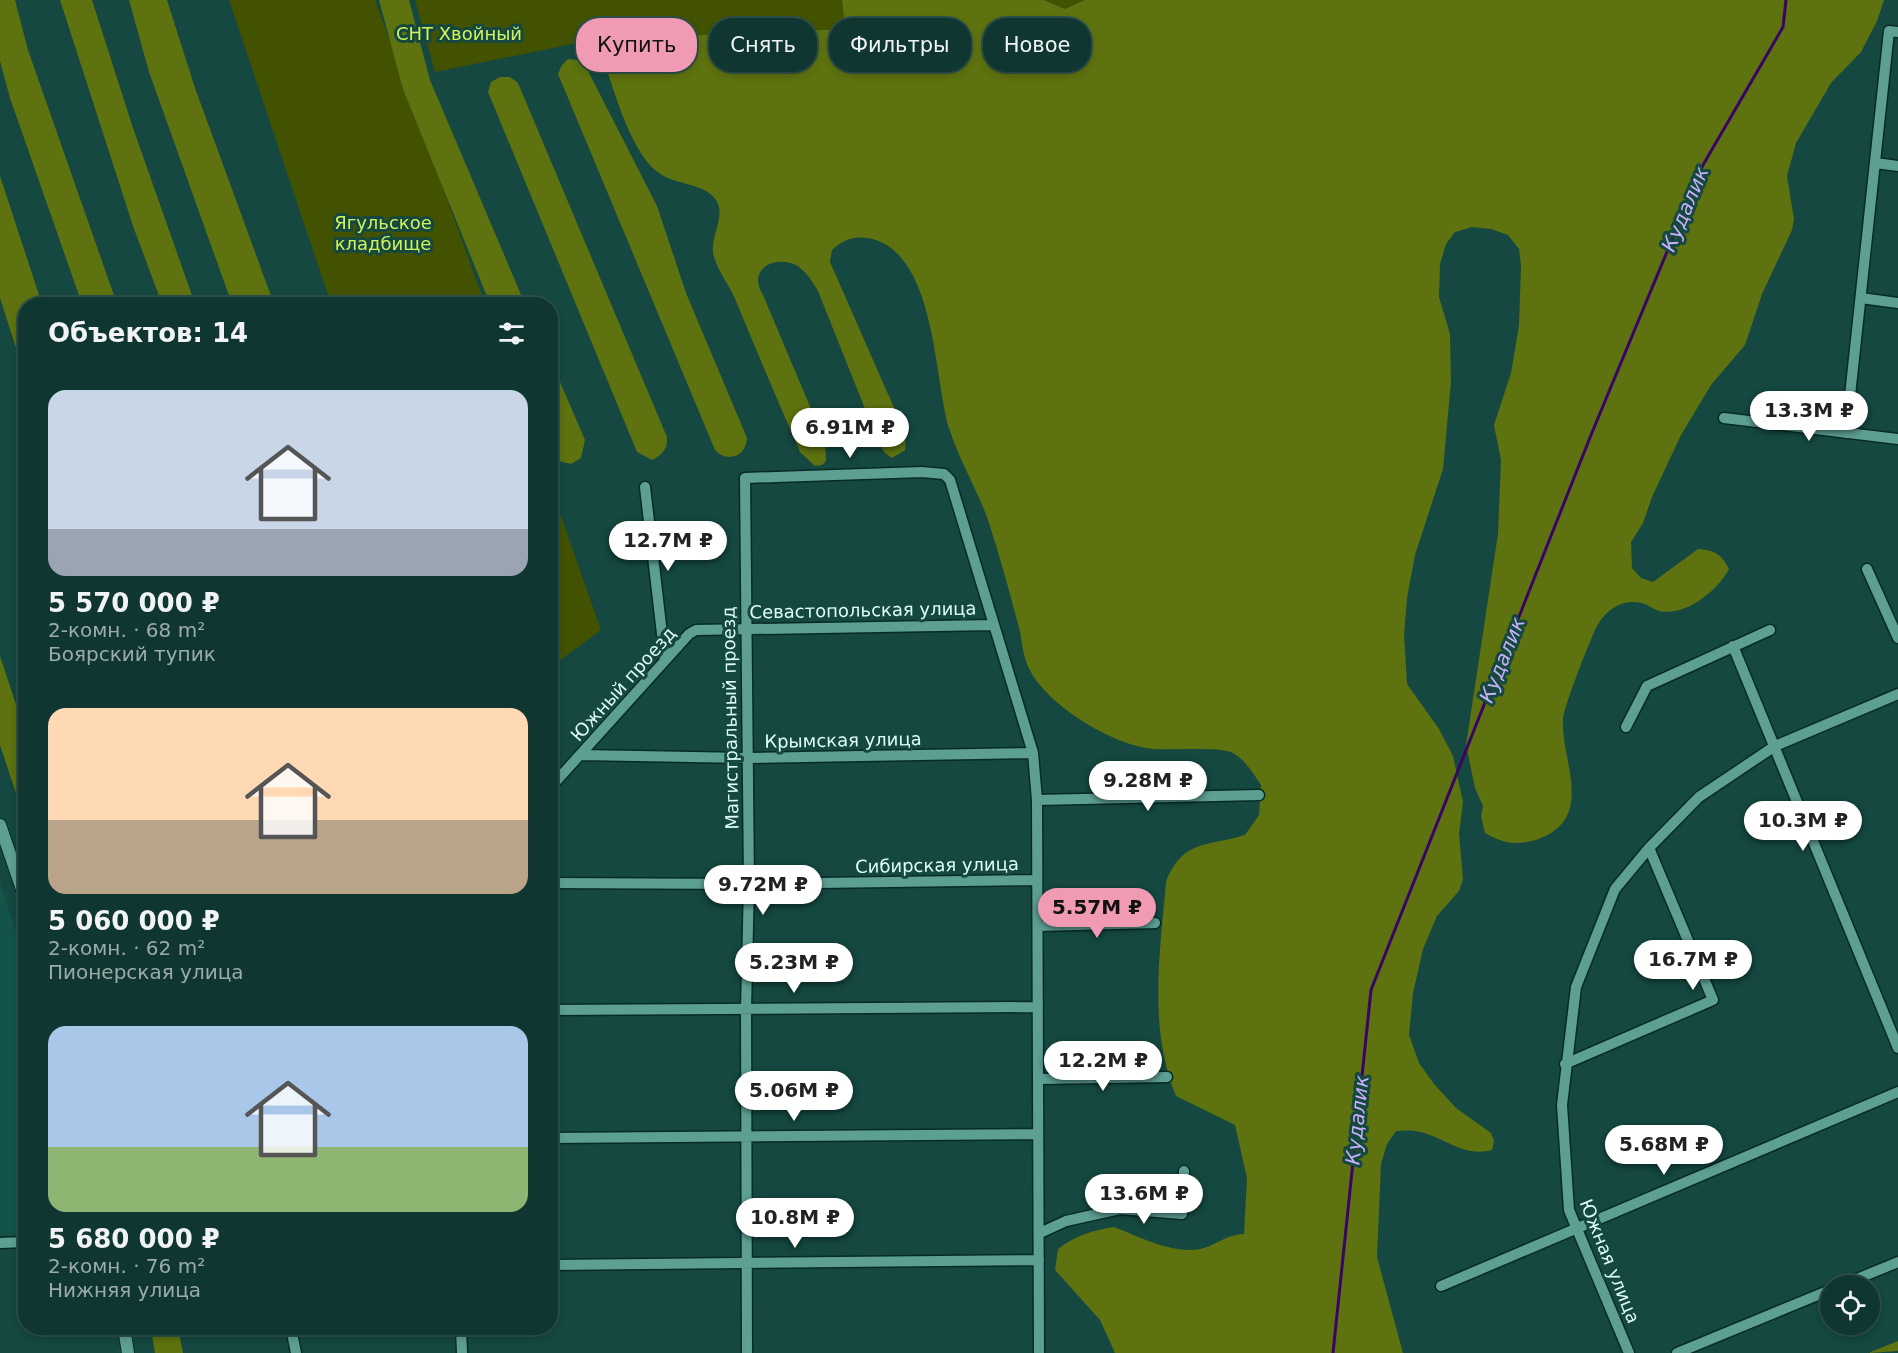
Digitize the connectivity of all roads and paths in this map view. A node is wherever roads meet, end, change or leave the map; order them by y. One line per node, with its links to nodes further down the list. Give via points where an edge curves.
1 (1898, 32): 2 (street, via 1889,31)
2 (1876, 163): 3 (street); 4 (street)
3 (1898, 166)
4 (1861, 298): 5 (street); 7 (street)
5 (1898, 303)
6 (1724, 418): 7 (street)
7 (1846, 433): 8 (street)
8 (1898, 439)
9 (645, 487): 17 (street)
10 (1868, 569): 15 (street)
11 (994, 625): 12 (street, Севастопольская улица); 12 (street, Магистральный проезд, via 947,475 922,472 745,478); 21 (street)
12 (745, 628): 13 (street, Севастопольская улица); 23 (street, Магистральный проезд)
13 (696, 630): 17 (street, Южный проезд)
14 (1770, 630): 16 (street)
15 (1898, 638)
16 (1733, 646): 19 (street, via 1647,686); 20 (street)
17 (665, 660): 22 (street, Южный проезд)
18 (1898, 694): 20 (street, Южная улица)
19 (1626, 727)
20 (1775, 746): 28 (street, Южная улица, via 1699,797); 38 (street)
21 (1033, 753): 23 (street, Крымская улица); 26 (street)
22 (581, 756): 23 (street, Крымская улица); 24 (street, Южный проезд)
23 (747, 758): 32 (street, Магистральный проезд)
24 (558, 780)
25 (1259, 795): 26 (street)
26 (1037, 800): 30 (street)
27 (0, 825): 29 (street)
28 (1649, 848): 39 (street, Южная улица, via 1616,889 1576,987); 39 (street, via 1713,1000)
29 (18, 878)
30 (1036, 880): 32 (street, Сибирская улица); 34 (street)
31 (558, 884): 32 (street, Сибирская улица)
32 (750, 884): 36 (street, Магистральный проезд)
33 (1155, 923): 34 (street)
34 (1038, 926): 35 (street)
35 (1038, 1007): 36 (street); 41 (street)
36 (746, 1009): 37 (street); 44 (street, Магистральный проезд)
37 (558, 1010)
38 (1898, 1047)
39 (1565, 1064): 47 (street, Южная улица, via 1565,1181 1569,1210)
40 (1167, 1077): 41 (street)
41 (1038, 1079): 43 (street)
42 (1898, 1092): 47 (street)
43 (1038, 1134): 44 (street); 48 (street)
44 (747, 1136): 45 (street); 54 (street, Магистральный проезд)
45 (558, 1138)
46 (1184, 1171): 48 (street, via 1182,1214 1120,1209 1066,1221)
47 (1577, 1228): 56 (street); 66 (street, Южная улица)
48 (1040, 1233): 51 (street)
49 (18, 1242): 50 (street)
50 (0, 1243)
51 (1039, 1260): 54 (street); 65 (street)
52 (1898, 1262): 55 (street)
53 (558, 1264): 54 (street)
54 (748, 1264): 64 (street, Магистральный проезд)
55 (1867, 1275)
56 (1441, 1286)
57 (1820, 1294): 67 (street)
58 (125, 1335): 61 (street)
59 (292, 1335): 62 (street)
60 (461, 1335): 63 (street)
61 (128, 1353)
62 (296, 1353)
63 (462, 1353)
64 (747, 1353)
65 (1039, 1353)
66 (1629, 1353)
67 (1677, 1353)

